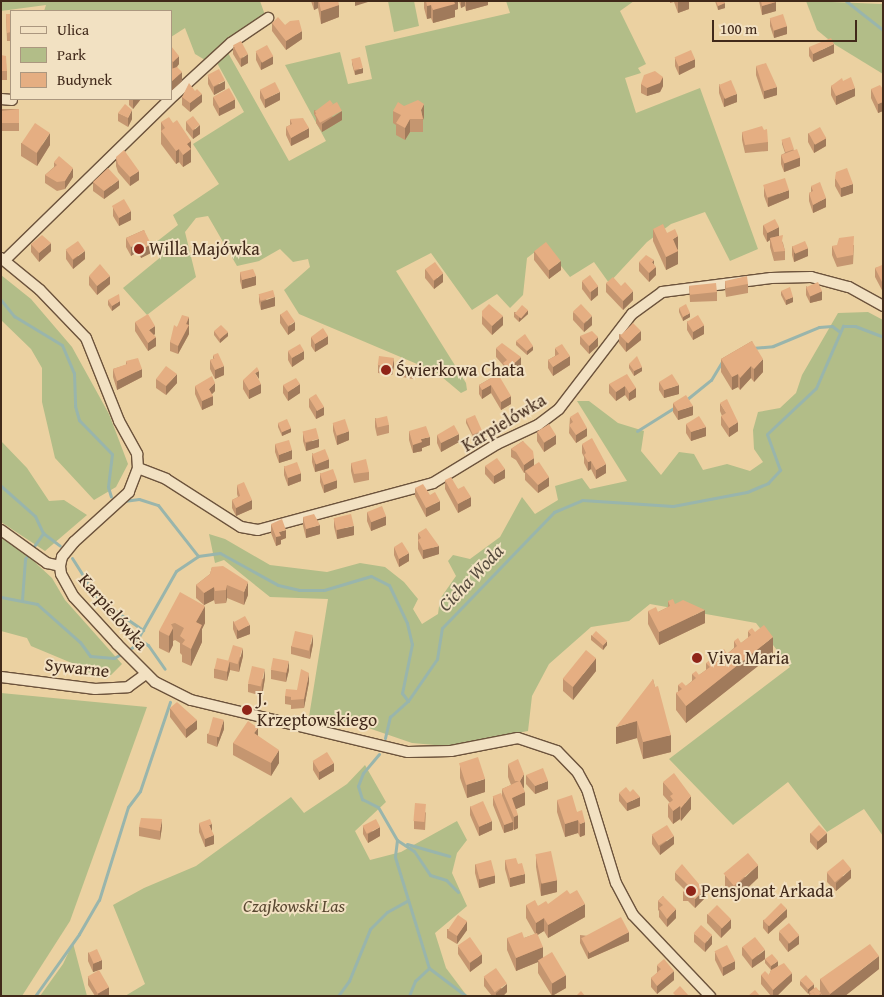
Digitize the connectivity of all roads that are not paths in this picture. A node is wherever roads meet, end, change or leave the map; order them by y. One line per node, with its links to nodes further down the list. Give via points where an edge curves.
1 (268, 18): 2 (street, via 231,43)
2 (172, 97)
3 (169, 100): 4 (street)
4 (4, 258): 6 (street, via 86,338 119,421 137,454)
5 (883, 306): 6 (street, Karpielówka, via 849,287 811,277 771,278 662,292 632,314 559,409 538,425 497,444 433,483 258,530 241,527 166,479)
6 (138, 468): 8 (street, Karpielówka, via 128,492 70,547)
7 (1, 530): 8 (street, via 47,563)
8 (60, 566): 9 (street, Karpielówka, via 60,574 74,597)
9 (146, 674): 10 (street, Sywarne, via 128,686 95,688); 11 (street, Karpielówka, via 191,700 408,752 451,751 511,738 550,747 564,757 582,780 616,884 633,916)
10 (1, 677)
11 (710, 996)

